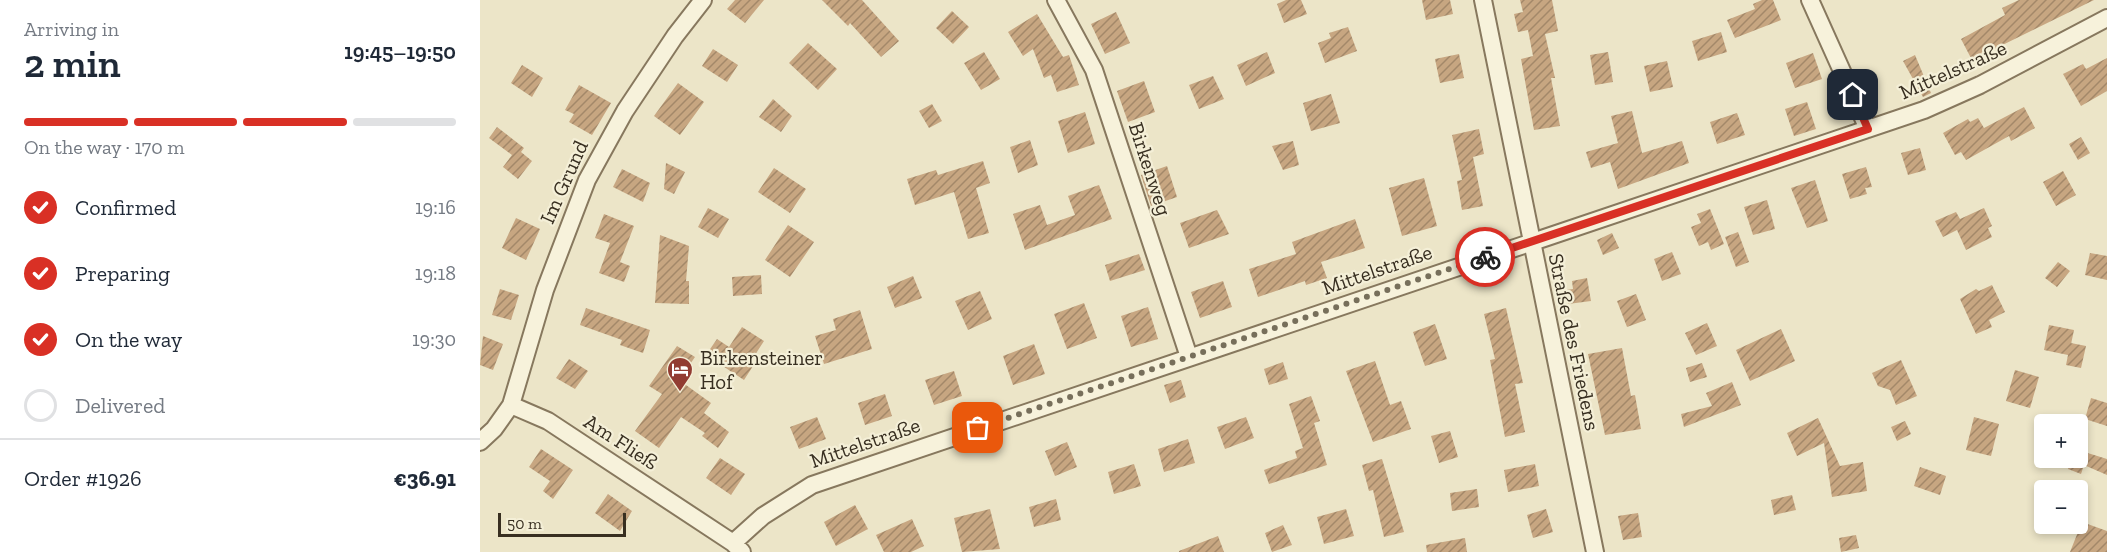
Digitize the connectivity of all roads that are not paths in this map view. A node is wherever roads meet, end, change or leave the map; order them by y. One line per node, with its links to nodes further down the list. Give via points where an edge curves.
1 (703, 0): 9 (street, Im Grund, via 625,111 587,180 545,290)
2 (1056, 0): 8 (street, Birkenweg, via 1094,70)
3 (1483, 0): 7 (street, Straße des Friedens)
4 (1810, 0): 6 (street)
5 (2107, 18): 6 (street, Mittelstraße, via 1980,85)
6 (1868, 129): 7 (street, Mittelstraße)
7 (1530, 242): 8 (street, Mittelstraße); 12 (street, Straße des Friedens)
8 (1188, 357): 11 (street, Mittelstraße, via 812,485 763,516)
9 (511, 405): 10 (street); 11 (street, Am Fließ, via 548,421)
10 (480, 442)
11 (738, 547)
12 (1595, 552)

